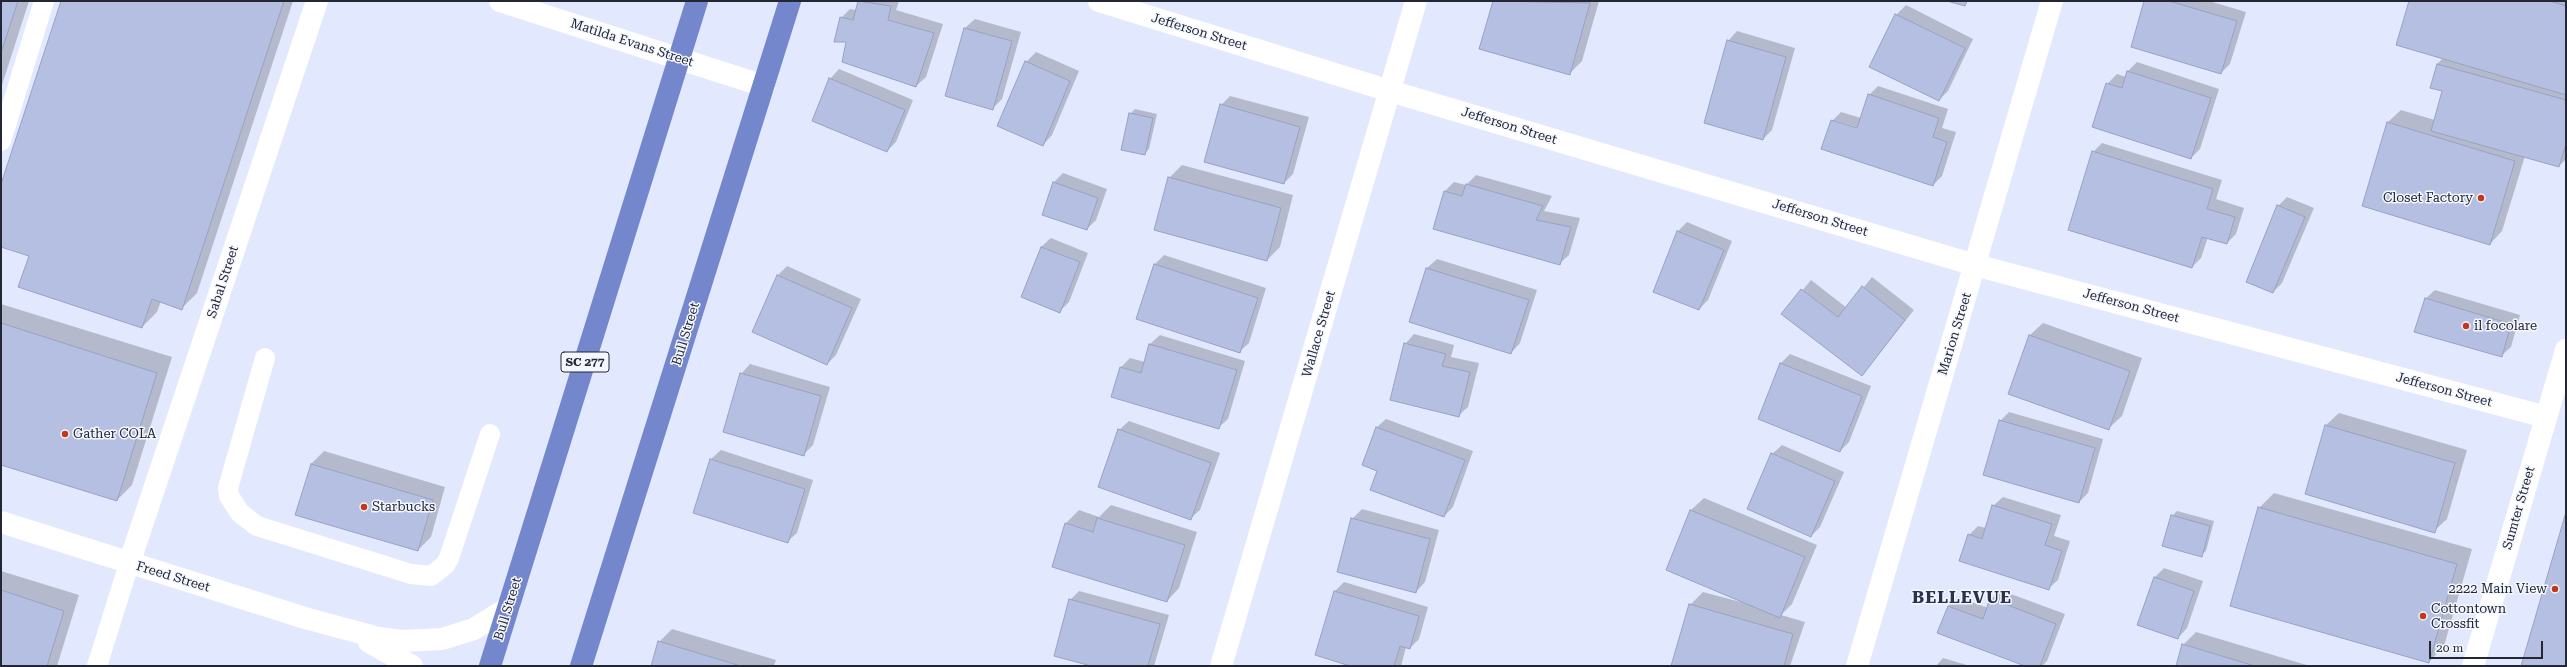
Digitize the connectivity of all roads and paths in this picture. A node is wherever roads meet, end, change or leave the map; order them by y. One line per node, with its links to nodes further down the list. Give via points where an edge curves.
1 (44, 1): 12 (lane)
2 (317, 1): 19 (street, Sabal Street)
3 (500, 1): 9 (street, Matilda Evans Street)
4 (697, 1): 9 (highway, Bull Street / SC 277)
5 (790, 1): 10 (highway, Bull Street)
6 (1098, 1): 11 (street, Jefferson Street)
7 (1416, 1): 11 (street, Wallace Street)
8 (2052, 1): 13 (street, Marion Street)
9 (679, 57): 10 (street, Matilda Evans Street); 20 (highway, Bull Street / SC 277)
10 (764, 86): 25 (highway, Bull Street)
11 (1390, 91): 13 (street, Jefferson Street); 26 (street, Wallace Street)
12 (1, 141)
13 (1976, 265): 16 (street, Jefferson Street); 27 (street, Marion Street)
14 (2566, 350): 16 (street, Sumter Street)
15 (265, 358): 17 (lane, via 228,488 229,496 240,513 257,526 411,574 431,576 445,565 449,558)
16 (2546, 417): 28 (street, Sumter Street)
17 (490, 434)
18 (1, 522): 19 (street, Freed Street)
19 (129, 564): 21 (street, Freed Street); 22 (lane)
20 (508, 607): 21 (street, Freed Street, via 474,629 442,639 402,641); 24 (highway, Bull Street / SC 277)
21 (346, 631): 23 (street, Freed Street)
22 (97, 666)
23 (412, 666)
24 (490, 666)
25 (581, 666)
26 (1222, 666)
27 (1856, 666)
28 (2473, 666)

